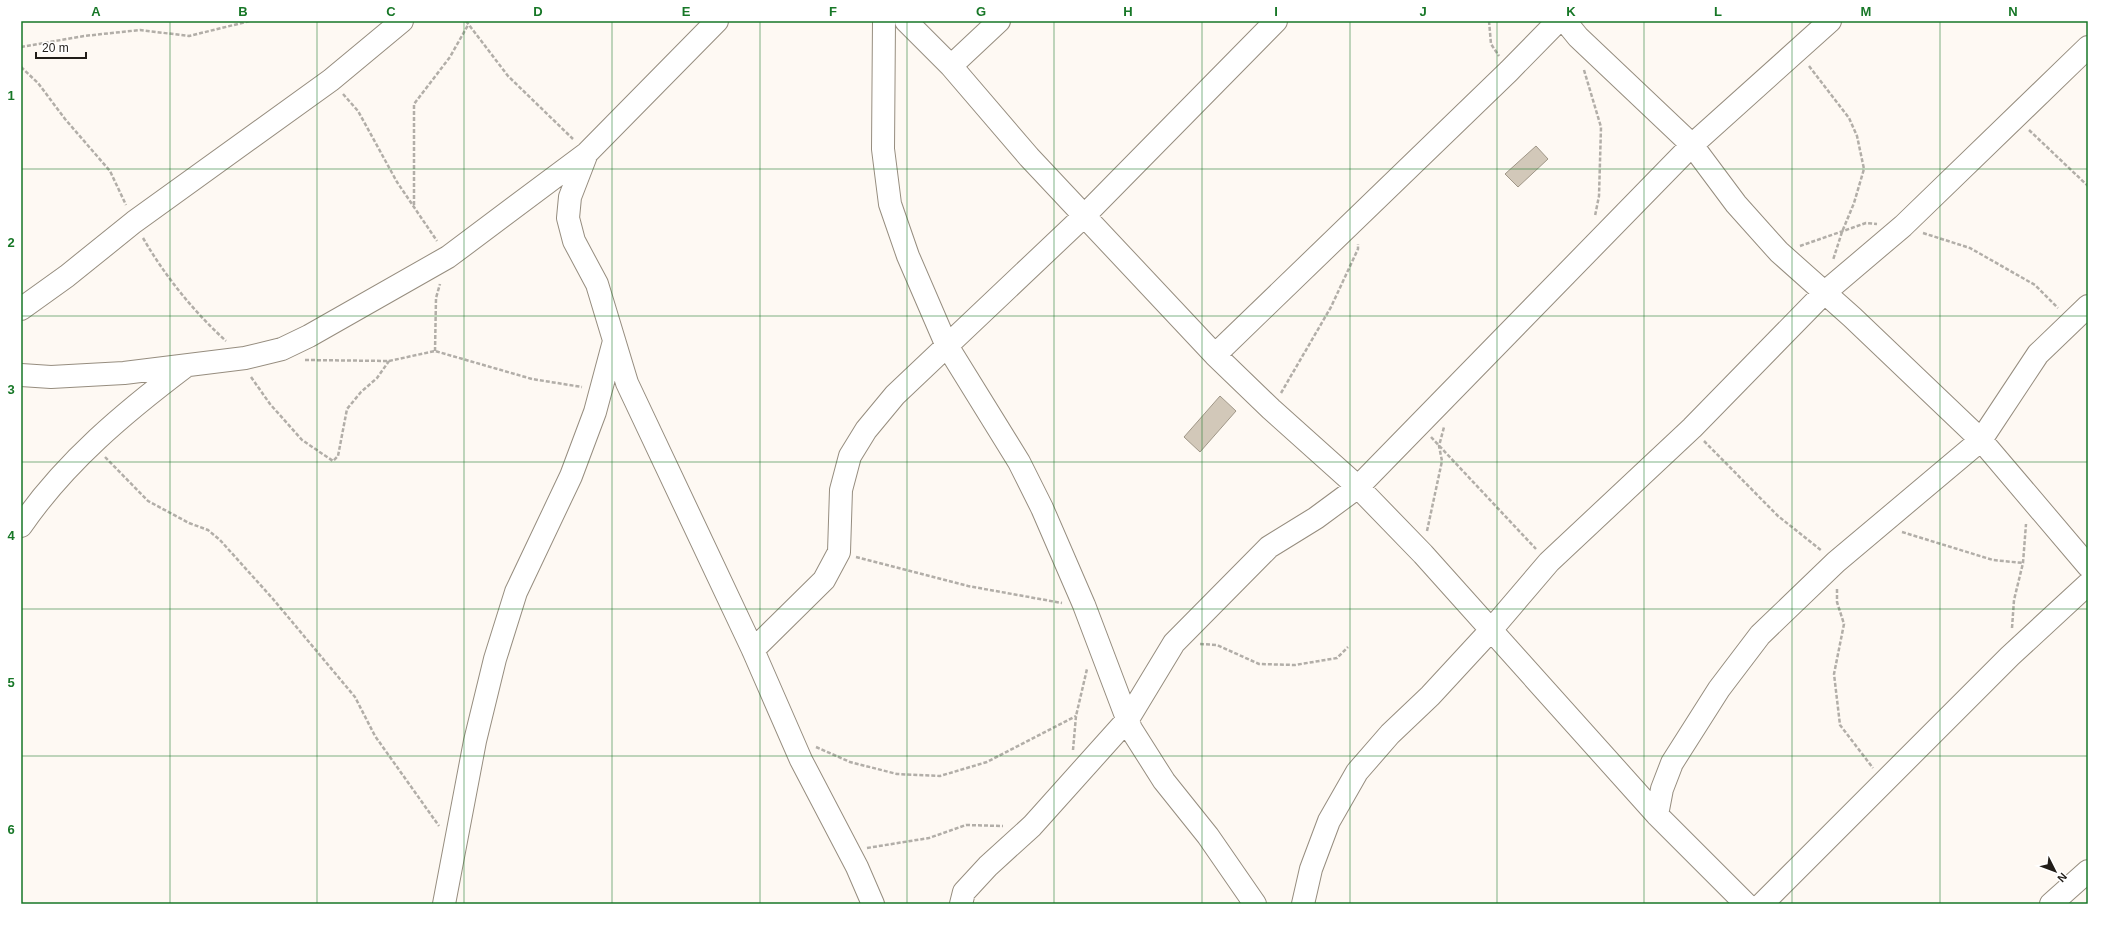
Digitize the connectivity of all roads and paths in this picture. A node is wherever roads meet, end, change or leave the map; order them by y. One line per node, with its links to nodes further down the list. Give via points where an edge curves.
1 (250, 21): 14 (path, via 189,36 140,30)
2 (402, 21): 20 (street)
3 (466, 21): 13 (path)
4 (717, 21): 23 (street)
5 (884, 21): 39 (street, via 883,149 890,204 908,256)
6 (906, 21): 17 (street)
7 (999, 21): 17 (street)
8 (1276, 21): 27 (street)
9 (1489, 21): 19 (path, via 1490,44)
10 (1558, 21): 19 (street)
11 (1565, 21): 22 (street, via 1578,37)
12 (1830, 21): 16 (street)
13 (468, 25): 23 (path, via 508,76); 25 (path, via 450,57 414,104)
14 (21, 47)
15 (2088, 47): 21 (street)
16 (1797, 51): 22 (street); 30 (path, via 1849,118 1856,136 1864,169)
17 (951, 66): 27 (street, via 1029,157)
18 (1584, 66): 28 (path, via 1601,127 1599,196)
19 (1509, 71): 26 (street)
20 (331, 80): 25 (path, via 358,111 397,182); 36 (street, via 134,222 68,276)
21 (2015, 116): 24 (path); 29 (street)
22 (1692, 145): 31 (street, via 1736,204); 49 (street)
23 (587, 153): 32 (street); 38 (street, via 570,197 568,218 574,241 597,284)
24 (2088, 186)
25 (414, 206): 32 (path)
26 (1361, 215): 41 (street); 48 (path, via 1358,249 1331,307)
27 (1084, 216): 39 (street); 41 (street)
28 (1595, 220)
29 (1902, 226): 30 (path, via 1866,223); 34 (street); 37 (path, via 1970,248 2035,285)
30 (1842, 232): 31 (path); 33 (path)
31 (1779, 252): 34 (street)
32 (448, 257): 40 (path, via 436,298); 42 (street, via 282,349)
33 (1832, 263)
34 (1824, 293): 51 (street); 52 (street)
35 (2088, 306): 37 (street)
36 (21, 309)
37 (2070, 322): 52 (street, via 2038,354)
38 (614, 339): 47 (street); 70 (street, via 627,383)
39 (946, 344): 59 (street, via 895,395 866,430 850,456 841,490); 66 (street, via 1020,462)
40 (435, 351): 44 (path); 47 (path, via 532,379 580,386)
41 (1215, 356): 48 (street)
42 (245, 358): 44 (path, via 251,378 270,404 302,440 333,461 338,456 347,409 377,378); 45 (street)
43 (297, 360): 44 (path)
44 (389, 361)
45 (187, 365): 46 (street, via 124,373 51,377); 53 (street)
46 (21, 375)
47 (600, 394): 80 (street, via 571,476 516,592 495,659)
48 (1271, 409): 55 (street)
49 (1419, 424): 54 (path); 55 (street)
50 (1445, 424): 54 (path)
51 (1692, 428): 61 (street); 62 (path, via 1778,516)
52 (1981, 440): 56 (street); 58 (street)
53 (93, 443): 57 (street, via 39,500); 80 (path, via 148,501 208,530 220,540 273,599 355,697 374,736)
54 (1439, 446): 60 (path, via 1442,461); 61 (path)
55 (1358, 487): 60 (street); 68 (street, via 1316,518 1269,547)
56 (2028, 495): 63 (path); 64 (street)
57 (21, 526)
58 (1871, 531): 62 (street); 63 (path, via 1906,532 1993,560)
59 (838, 552): 66 (path, via 968,586); 70 (street, via 824,580)
60 (1423, 554): 67 (street)
61 (1548, 562): 67 (street)
62 (1836, 562): 77 (path, via 1838,602 1844,624 1834,674 1840,725); 78 (street, via 1760,636 1719,689 1672,762 1662,789)
63 (2023, 563): 71 (path, via 2014,600)
64 (2088, 566)
65 (2088, 584): 71 (street)
66 (1084, 606): 74 (street)
67 (1491, 630): 78 (street); 87 (street, via 1430,696 1390,734 1357,772 1329,821 1311,869)
68 (1174, 643): 69 (path, via 1217,645 1259,664 1296,665 1337,658); 74 (street)
69 (1348, 647)
70 (753, 650): 75 (street)
71 (2010, 656): 77 (street)
72 (1088, 666): 73 (path)
73 (1076, 716): 75 (path, via 987,762 940,776 897,774 850,762); 76 (path)
74 (1128, 719): 79 (street); 86 (street, via 1131,729 1164,781 1208,836)
75 (790, 736): 81 (street)
76 (1073, 754)
77 (1885, 782): 89 (street)
78 (1657, 815): 88 (street)
79 (1032, 826): 81 (path, via 966,826 929,838); 85 (street, via 964,892)
80 (454, 846): 83 (street)
81 (849, 851): 84 (street)
82 (2088, 871): 90 (street)
83 (444, 904)
84 (873, 904)
85 (961, 904)
86 (1255, 904)
87 (1303, 904)
88 (1746, 904)
89 (1762, 904)
90 (2051, 904)

